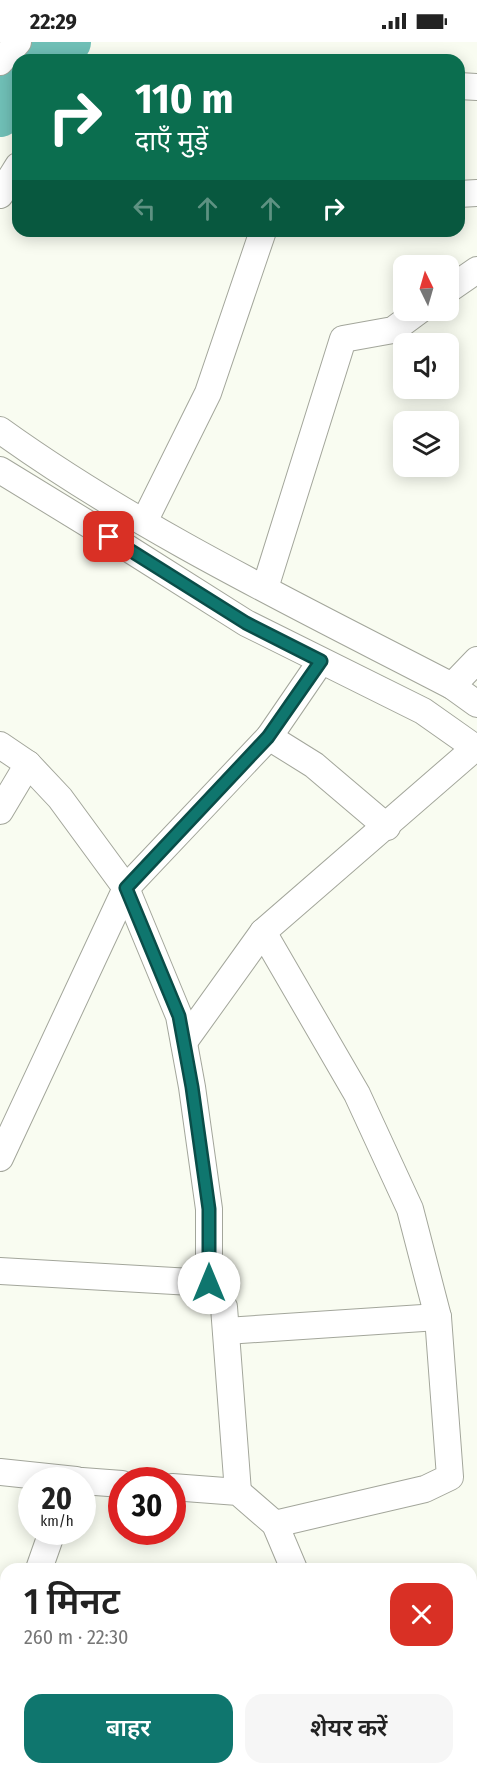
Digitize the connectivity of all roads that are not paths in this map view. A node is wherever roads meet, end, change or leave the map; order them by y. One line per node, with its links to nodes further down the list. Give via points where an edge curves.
1 (18, 42): 2 (street)
2 (0, 62)
3 (12, 176): 4 (street)
4 (0, 195)
5 (261, 237): 11 (street, via 208,393)
6 (477, 270): 7 (street)
7 (459, 282)
8 (405, 321): 12 (street, via 393,330 343,339)
9 (0, 430): 11 (street)
10 (0, 471): 14 (street, via 246,623)
11 (144, 522): 12 (street)
12 (265, 588): 15 (street)
13 (477, 660): 15 (street)
14 (321, 661): 17 (street); 19 (street, via 423,711)
15 (452, 686): 16 (street)
16 (477, 704)
17 (268, 737): 22 (street, via 314,765); 23 (street)
18 (0, 745): 20 (street)
19 (476, 748): 22 (street)
20 (28, 764): 21 (street); 23 (street, via 60,798)
21 (0, 810)
22 (387, 827): 24 (street)
23 (126, 888): 25 (street, via 179,1016); 26 (street)
24 (263, 932): 25 (street); 29 (street, via 357,1094 410,1209)
25 (184, 1042): 28 (street, via 209,1209)
26 (0, 1158)
27 (0, 1271): 28 (street)
28 (209, 1283): 30 (street, via 224,1308)
29 (438, 1317): 30 (street); 35 (street, via 450,1477 424,1489)
30 (226, 1331): 34 (street)
31 (0, 1472): 32 (street)
32 (18, 1474)
33 (186, 1488): 34 (street)
34 (238, 1492): 35 (street)
35 (275, 1524): 38 (street)
36 (47, 1545): 37 (street)
37 (41, 1563)
38 (291, 1563)

